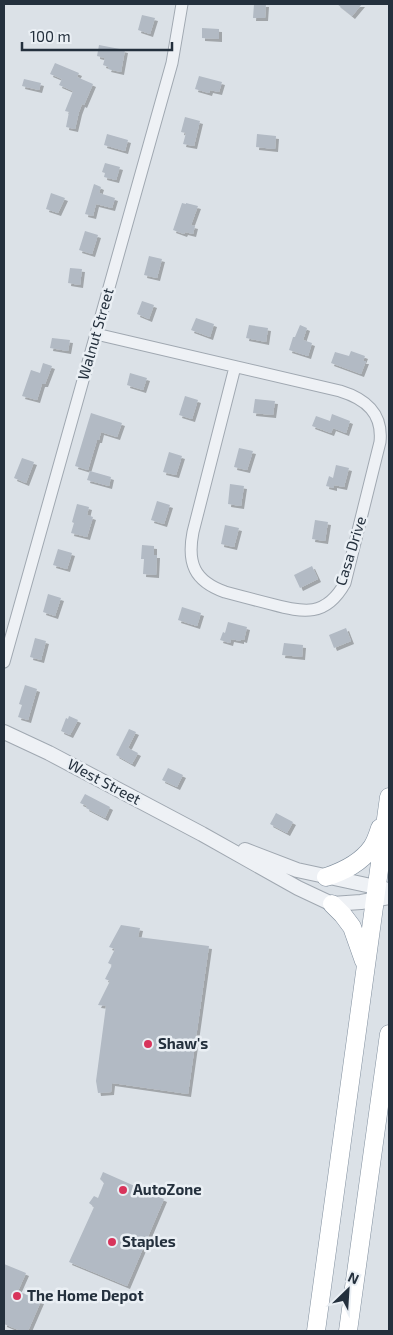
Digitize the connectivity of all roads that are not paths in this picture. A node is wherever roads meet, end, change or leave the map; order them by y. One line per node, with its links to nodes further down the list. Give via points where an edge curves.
1 (182, 4): 2 (street, Walnut Street, via 172,63)
2 (96, 334): 3 (street, Casa Drive); 4 (street, Walnut Street)
3 (235, 366): 3 (street, Casa Drive, via 349,394 371,408 380,424 380,442 344,583 336,597 314,610 288,609 215,589 200,578 193,565 193,532)
4 (4, 662)
5 (4, 732): 7 (street, West Street)
6 (388, 806): 8 (highway, via 372,847 350,867); 9 (highway)
7 (202, 834): 8 (street, West Street, via 297,870); 10 (street, West Street)
8 (326, 877): 9 (street, West Street)
9 (382, 894): 10 (street, West Street, via 361,902); 11 (highway)
10 (332, 904): 11 (highway, via 352,927)
11 (366, 965): 13 (highway)
12 (389, 1034): 14 (highway)
13 (316, 1331)
14 (348, 1331)

